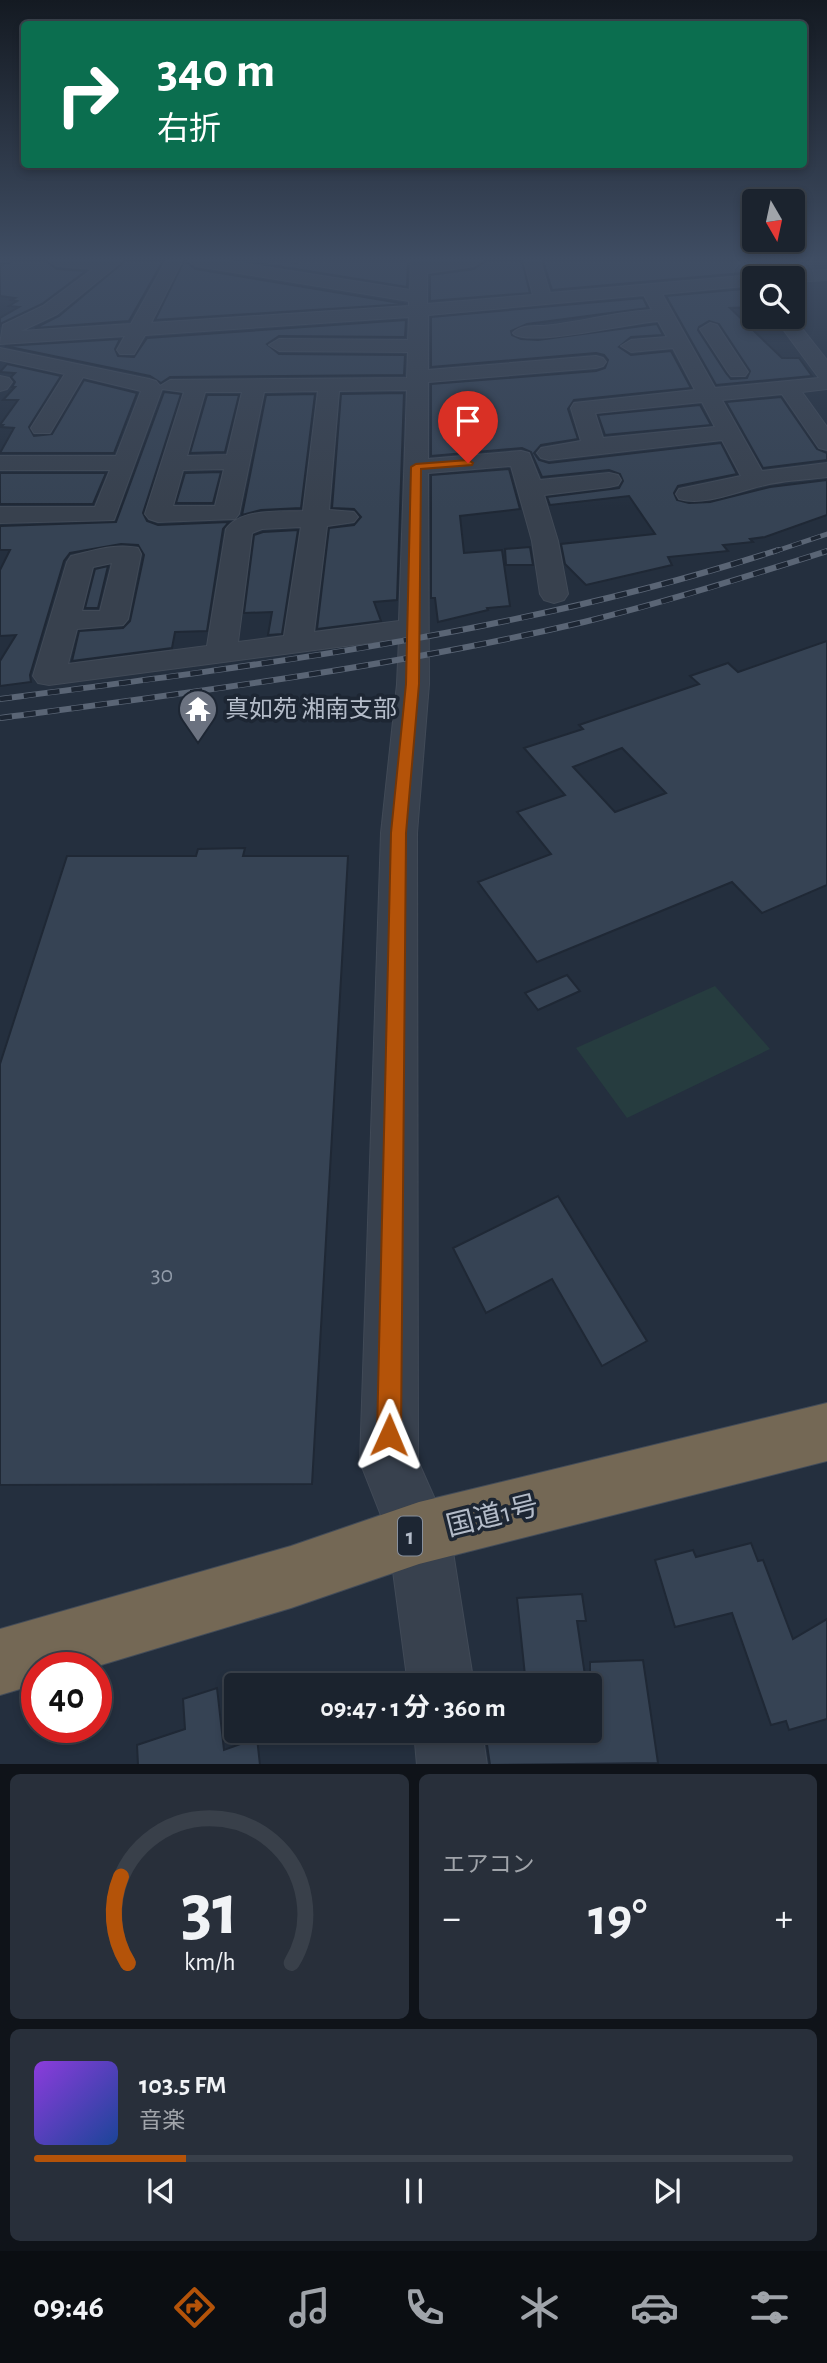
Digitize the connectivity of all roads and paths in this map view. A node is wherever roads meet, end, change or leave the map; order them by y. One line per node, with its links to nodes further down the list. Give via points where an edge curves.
1 (24, 343): 18 (street)
2 (131, 343): 21 (street)
3 (190, 343): 10 (street)
4 (403, 343): 12 (street)
5 (417, 343): 24 (street); 38 (street)
6 (420, 343): 15 (street, via 588,363)
7 (681, 343): 14 (street)
8 (720, 343): 16 (street)
9 (803, 343): 20 (street)
10 (205, 345)
11 (256, 345): 12 (street)
12 (330, 345): 24 (street)
13 (631, 346): 14 (street)
14 (682, 346): 16 (street); 25 (street)
15 (565, 347)
16 (722, 347): 19 (street)
17 (223, 366): 26 (street)
18 (78, 369): 21 (street); 29 (street)
19 (738, 372)
20 (827, 374)
21 (113, 377): 23 (street)
22 (827, 383): 28 (street)
23 (149, 385): 26 (street); 36 (street, via 152,391)
24 (326, 385): 27 (street); 46 (street)
25 (703, 385): 28 (street); 30 (street); 32 (street, via 582,408)
26 (206, 387): 27 (street); 37 (street)
27 (254, 387): 35 (street)
28 (788, 387): 31 (street)
29 (42, 428)
30 (729, 433): 32 (street); 40 (street)
31 (827, 443)
32 (594, 446): 33 (street)
33 (549, 453)
34 (1, 460): 36 (street)
35 (237, 462): 37 (street); 37 (street, via 226,514 158,514)
36 (124, 463): 44 (street, via 105,515)
37 (174, 463)
38 (416, 467): 42 (street, via 493,448 521,458); 49 (street)
39 (827, 470): 40 (street)
40 (755, 479): 43 (street)
41 (609, 480): 42 (street)
42 (530, 489): 47 (street)
43 (688, 494)
44 (0, 514)
45 (345, 517): 46 (street)
46 (316, 519): 50 (street); 51 (street, via 257,521 239,529)
47 (554, 594)
48 (64, 621): 51 (street, via 49,676)
49 (413, 628): 50 (street); 53 (street, via 399,833 389,1462)
50 (296, 645): 51 (street)
51 (221, 654)
52 (827, 1432): 53 (highway, 国道1号 / 1)
53 (419, 1533): 54 (highway, 国道1号 / 1, via 291,1577); 55 (street)
54 (0, 1662)
55 (439, 1673)
56 (449, 1743): 57 (street)
57 (452, 1764)

